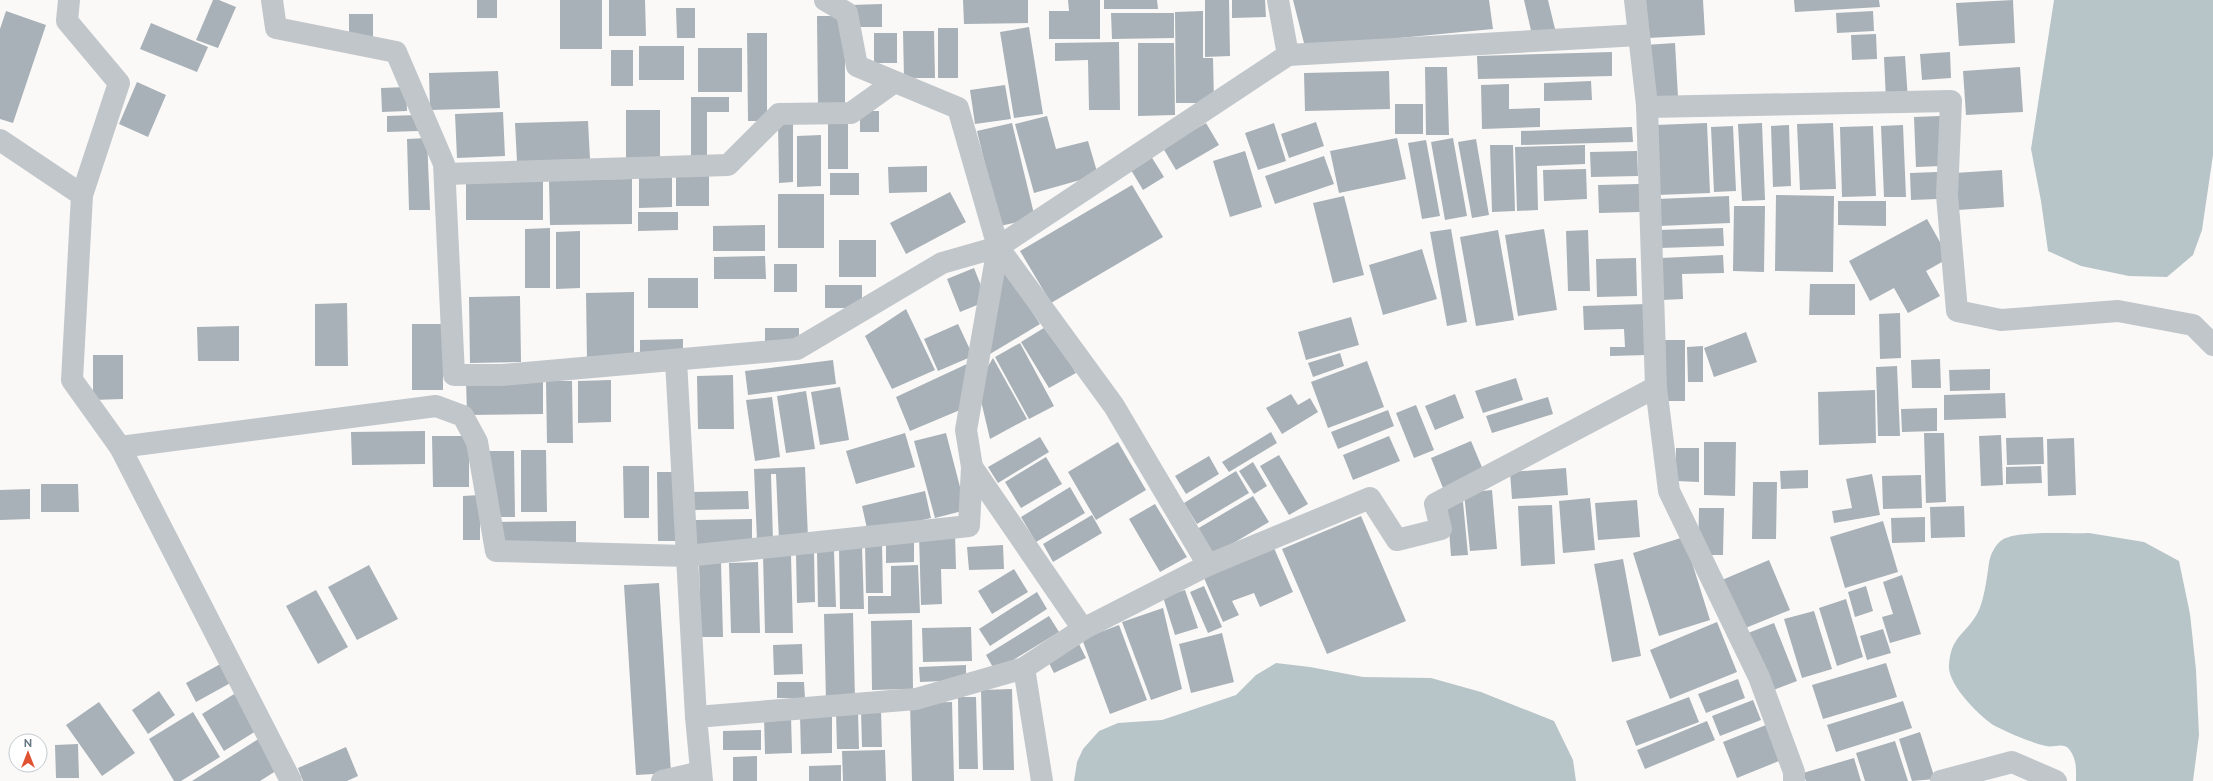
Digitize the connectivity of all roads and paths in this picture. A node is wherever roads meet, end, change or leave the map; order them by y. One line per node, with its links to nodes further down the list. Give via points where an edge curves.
1 (69, 0): 12 (street, via 67,21 119,83)
2 (272, 0): 11 (street, via 276,28 396,52 444,164)
3 (825, 0): 8 (street, via 846,13 857,66)
4 (1278, 0): 7 (street)
5 (1635, 0): 6 (street)
6 (1639, 35): 7 (street); 9 (street)
7 (1288, 55): 13 (street)
8 (893, 83): 11 (street, via 851,113 779,114 728,165); 13 (street, via 958,108)
9 (1647, 107): 14 (street, via 1951,102 1947,195 1957,311 2001,320 2118,311 2193,325); 17 (street)
10 (0, 140): 12 (street)
11 (445, 174): 16 (street)
12 (82, 195): 19 (street, via 72,380)
13 (998, 247): 15 (street, via 942,262 797,349); 20 (street, via 966,430); 22 (street, via 1114,406)
14 (2213, 345)
15 (676, 361): 16 (street, via 502,375); 21 (street)
16 (454, 375): 18 (street)
17 (1656, 387): 22 (street, via 1435,504 1441,529 1397,540 1370,498); 30 (street, via 1669,491 1760,677 1794,772)
18 (436, 406): 19 (street); 21 (street, via 463,416 477,442 496,551)
19 (120, 446): 27 (street)
20 (972, 467): 21 (street, via 969,526); 23 (street)
21 (687, 556): 25 (street)
22 (1208, 565): 23 (street)
23 (1083, 629): 24 (street)
24 (1024, 668): 25 (street, via 916,699); 29 (street)
25 (696, 717): 26 (street)
26 (702, 776): 28 (street)
27 (292, 781)
28 (662, 781)
29 (1042, 781)
30 (1794, 781)
31 (1941, 781): 32 (street, via 2012,762)
32 (2056, 781)

